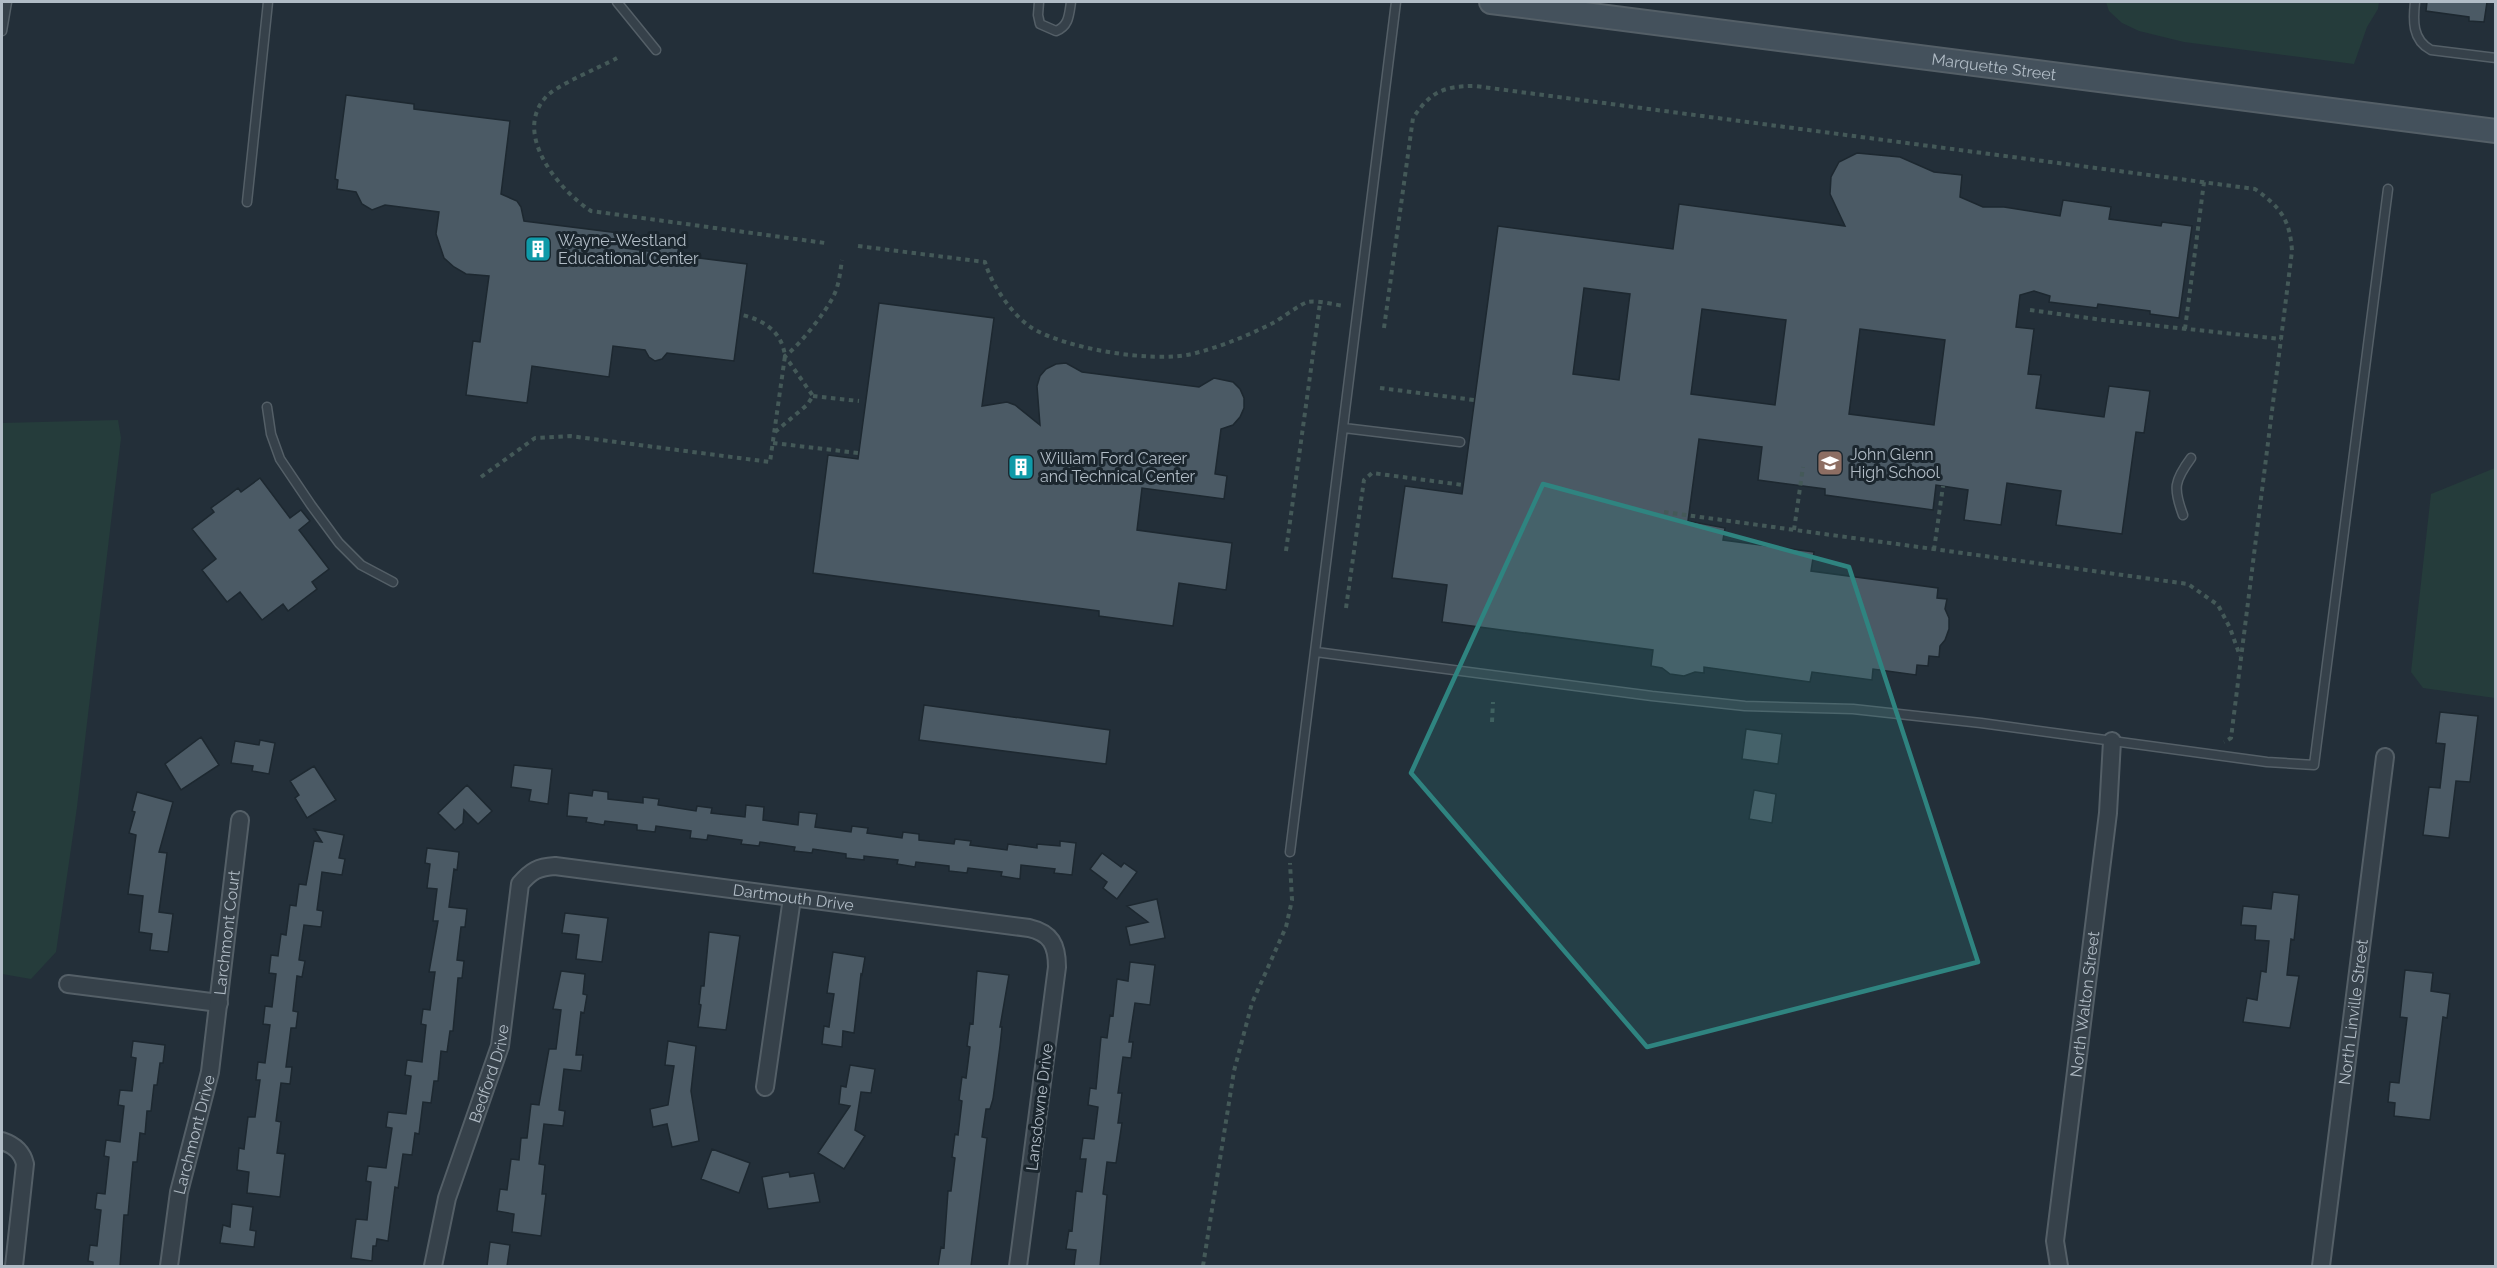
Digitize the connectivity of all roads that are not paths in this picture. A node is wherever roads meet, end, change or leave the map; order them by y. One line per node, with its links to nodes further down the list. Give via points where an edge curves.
1 (7, 2): 9 (lane)
2 (268, 2): 14 (lane)
3 (617, 2): 10 (lane)
4 (1039, 2): 5 (lane, via 1040,24 1056,31 1066,25)
5 (1071, 2)
6 (1396, 2): 16 (lane)
7 (1491, 2): 12 (street, Marquette Street)
8 (2415, 2): 11 (lane, via 2412,21 2422,45 2431,50)
9 (2, 31)
10 (656, 50)
11 (2496, 58)
12 (2496, 131)
13 (2388, 189): 22 (lane, via 2314,765)
14 (247, 202)
15 (267, 407): 20 (lane, via 280,459 311,505 361,566)
16 (1344, 428): 17 (lane); 21 (lane)
17 (1460, 442)
18 (2191, 458): 19 (lane, via 2175,484)
19 (2182, 515)
20 (393, 582)
21 (1316, 652): 22 (lane, via 1652,696 1745,706 1853,709); 25 (lane)
22 (2112, 741): 37 (street, North Walton Street, via 2106,825 2055,1241)
23 (2385, 757): 38 (street, North Linville Street)
24 (240, 820): 30 (street, Larchmont Court)
25 (1290, 852)
26 (527, 876): 27 (street, Dartmouth Drive, via 541,867 555,866); 35 (street, Bedford Drive, via 518,895 500,1046 447,1198)
27 (792, 898): 28 (street, Dartmouth Drive, via 1029,928 1049,936); 31 (street)
28 (1055, 947): 36 (street, Lansdowne Drive, via 1057,967)
29 (68, 984): 30 (street, Larchmont Court)
30 (219, 1003): 34 (street, Larchmont Drive, via 210,1072 179,1192)
31 (765, 1087)
32 (2, 1141): 33 (street, via 19,1150 25,1164)
33 (14, 1266)
34 (169, 1266)
35 (433, 1266)
36 (1018, 1266)
37 (2059, 1266)
38 (2321, 1266)

